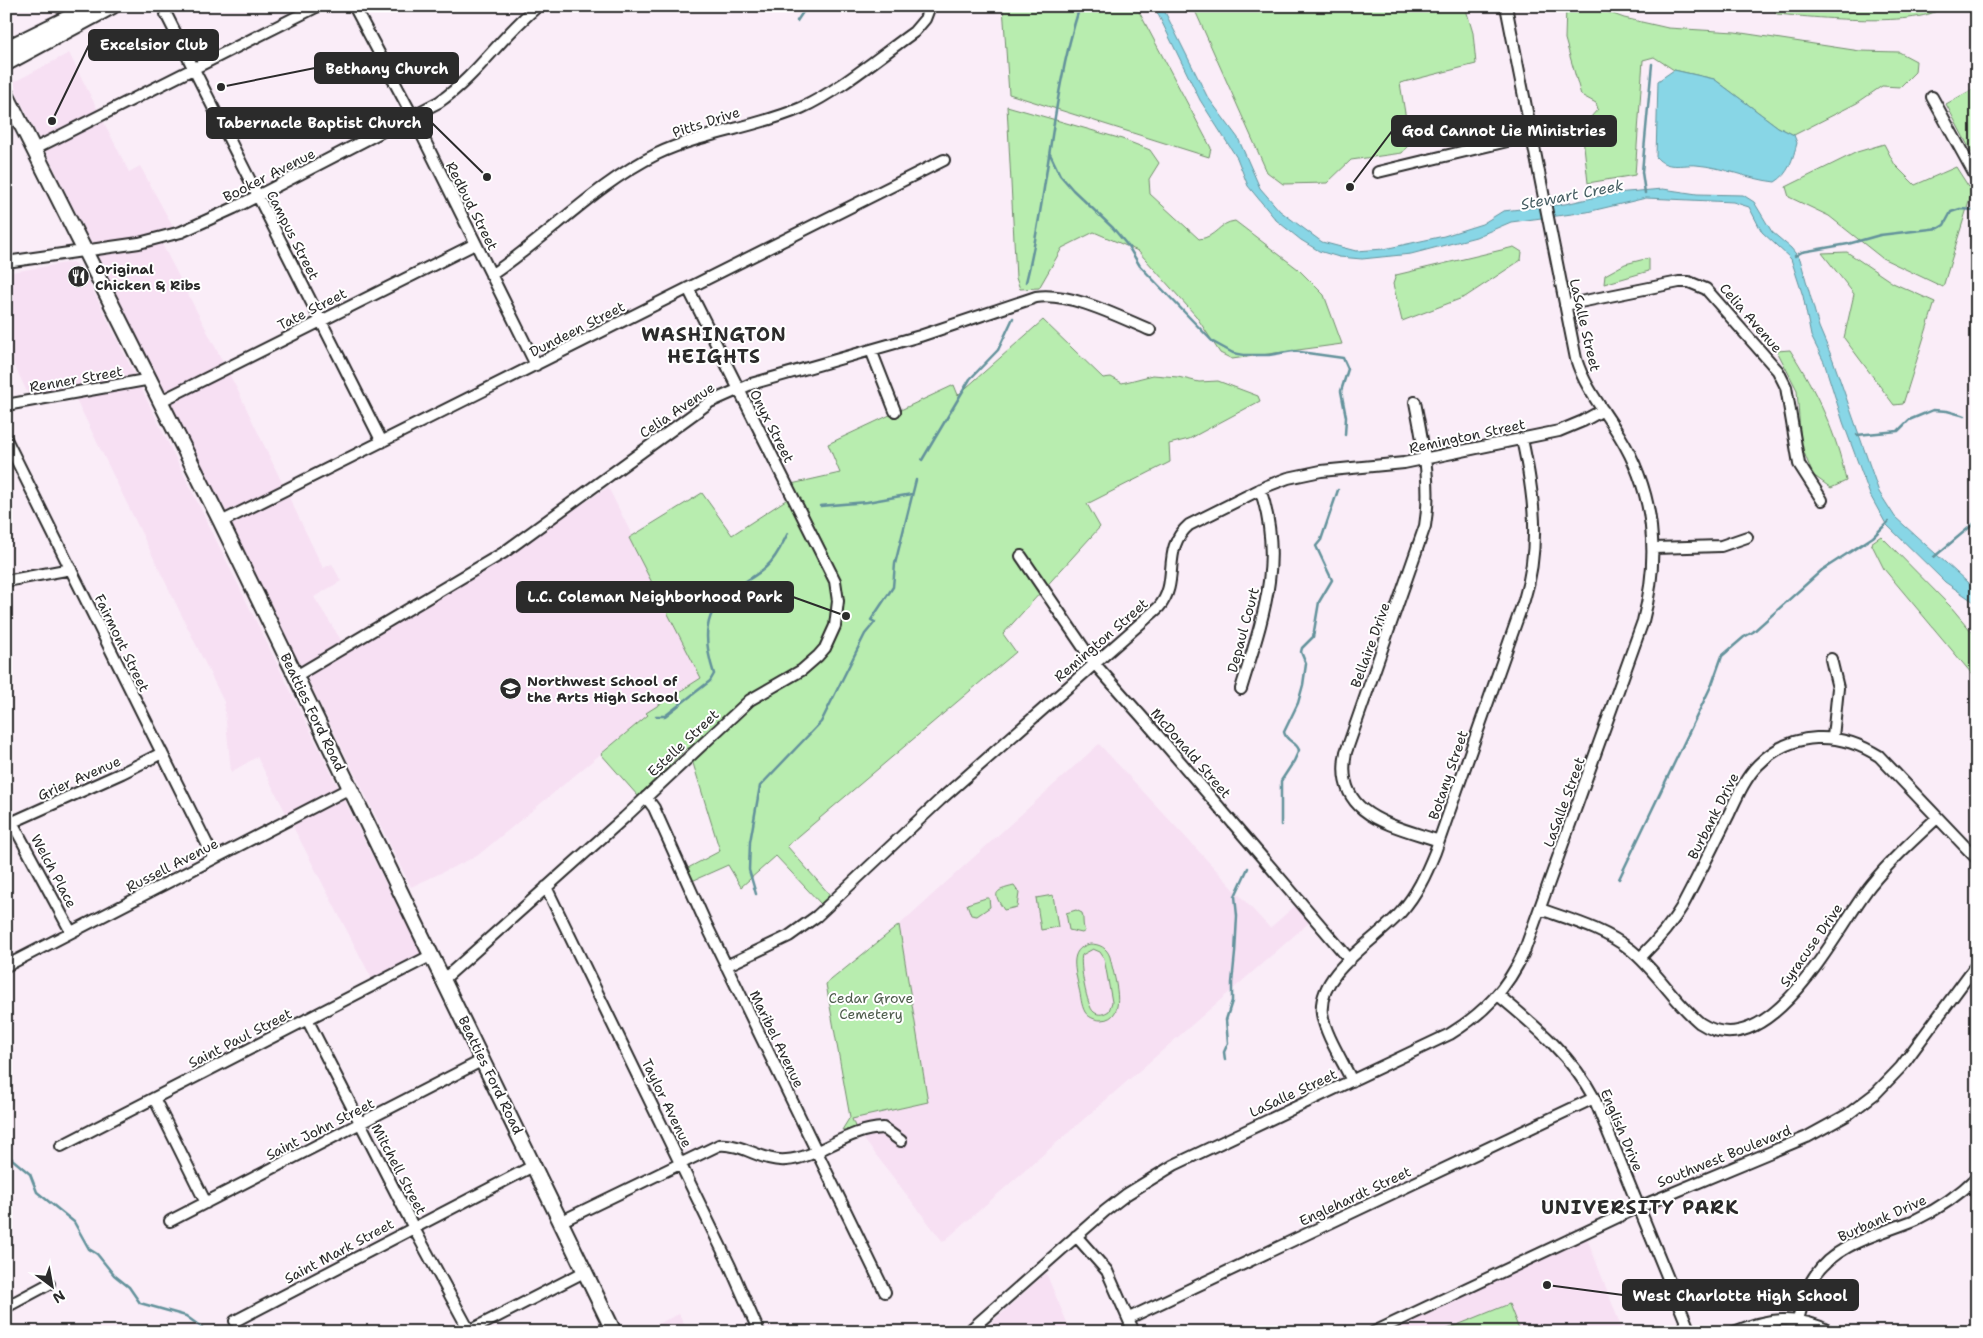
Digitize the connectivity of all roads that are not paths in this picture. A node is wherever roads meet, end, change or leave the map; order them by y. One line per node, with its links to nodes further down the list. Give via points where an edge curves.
1 (84, 6): 9 (highway, via 73,16)
2 (112, 6): 10 (highway)
3 (318, 6): 11 (street)
4 (354, 6): 14 (street, Redbud Street)
5 (538, 6): 14 (street, Booker Avenue, via 514,26 462,84)
6 (930, 6): 24 (street, Pitts Drive, via 925,19 914,32 816,100 779,115 705,135 639,164 604,186)
7 (1506, 6): 15 (street, LaSalle Street)
8 (166, 14): 11 (street, Campus Street)
9 (6, 49)
10 (6, 63)
11 (195, 69): 16 (street); 20 (street, Campus Street)
12 (6, 94): 16 (main road, Beatties Ford Road)
13 (1932, 97): 19 (street)
14 (413, 117): 20 (street, Booker Avenue); 21 (street, Redbud Street)
15 (1532, 135): 18 (street); 26 (street, LaSalle Street)
16 (34, 149): 22 (main road, Beatties Ford Road)
17 (944, 160): 25 (street, Dundeen Street)
18 (1378, 172)
19 (1977, 179)
20 (258, 196): 22 (street, Booker Avenue, via 181,232 140,243); 27 (street, Campus Street)
21 (475, 244): 24 (street, Redbud Street); 27 (street, Tate Street)
22 (85, 250): 23 (street, Booker Avenue); 31 (main road, Beatties Ford Road)
23 (6, 262)
24 (491, 274): 30 (street, Redbud Street)
25 (688, 288): 30 (street, Dundeen Street); 32 (street, Onyx Street)
26 (1565, 305): 36 (street, LaSalle Street, via 1581,374); 44 (street, Celia Avenue, via 1679,282 1689,282 1706,289 1778,371 1786,387 1799,464)
27 (321, 320): 33 (street, Tate Street); 40 (street, Campus Street)
28 (1150, 330): 29 (street, Celia Avenue, via 1066,298 1048,296 1026,300)
29 (871, 350): 32 (street, Celia Avenue); 37 (street)
30 (536, 365): 40 (street, Dundeen Street)
31 (151, 379): 33 (main road, Beatties Ford Road); 35 (street, Renner Street)
32 (737, 389): 43 (street, Onyx Street); 53 (street, Celia Avenue, via 701,407 503,553)
33 (161, 401): 45 (main road, Beatties Ford Road)
34 (1415, 402): 41 (street, Bellaire Drive)
35 (6, 405)
36 (1602, 410): 39 (street, Remington Street, via 1559,431); 47 (street, LaSalle Street, via 1627,447 1639,474 1649,509)
37 (895, 411)
38 (6, 439): 49 (street, Fairmont Street)
39 (1522, 439): 41 (street, Remington Street); 61 (street, Botany Street, via 1535,504 1532,566 1524,600)
40 (382, 442): 45 (street, Dundeen Street)
41 (1425, 459): 42 (street, Remington Street, via 1308,474); 61 (street, Bellaire Drive, via 1429,492 1425,526 1346,752 1344,770 1348,791 1365,812 1380,821)
42 (1260, 489): 52 (street, Remington Street, via 1182,531 1173,546 1169,589 1162,603); 54 (street, Depaul Court, via 1271,525 1269,592)
43 (792, 496): 58 (street, Estelle Street, via 835,581 838,611 832,637 812,663 750,700)
44 (1822, 500)
45 (222, 522): 53 (main road, Beatties Ford Road)
46 (1747, 537): 47 (street, via 1721,546)
47 (1654, 548): 65 (street, LaSalle Street, via 1652,580 1643,621)
48 (1021, 556): 52 (street, McDonald Street)
49 (71, 569): 50 (street); 56 (street, Fairmont Street)
50 (6, 581)
51 (1831, 659): 55 (street, via 1838,688)
52 (1094, 663): 69 (street, McDonald Street); 72 (street, Remington Street, via 940,800 817,916 789,936)
53 (296, 676): 57 (main road, Beatties Ford Road)
54 (1241, 690)
55 (1833, 737): 59 (street, Burbank Drive, via 1853,742 1879,756); 68 (street, Burbank Drive, via 1792,742 1757,766 1742,788 1682,907)
56 (162, 753): 60 (street, Grier Avenue); 62 (street, Fairmont Street)
57 (350, 788): 62 (street, Russell Avenue); 67 (main road, Beatties Ford Road)
58 (646, 797): 64 (street, Estelle Street); 72 (street, Maribel Avenue, via 654,808)
59 (1937, 818): 63 (street, Burbank Drive); 68 (street, Syracuse Drive, via 1871,885 1788,1001 1756,1025 1734,1032 1705,1027 1690,1015)
60 (9, 824): 66 (street, Welch Place)
61 (1439, 841): 69 (street, Botany Street, via 1426,873 1407,905)
62 (214, 858): 66 (street, Russell Avenue)
63 (1977, 859)
64 (546, 887): 73 (street, Estelle Street); 84 (street, Taylor Avenue)
65 (1540, 909): 68 (street, Syracuse Drive, via 1608,934); 74 (street, LaSalle Street, via 1515,971)
66 (71, 932): 71 (street, Russell Avenue)
67 (432, 955): 73 (main road, Beatties Ford Road); 75 (street, Saint Paul Street)
68 (1640, 958)
69 (1350, 960): 77 (street, Botany Street, via 1329,982 1322,1006 1326,1026)
70 (1977, 964): 88 (street, Southwest Boulevard, via 1901,1067 1852,1112 1807,1137)
71 (6, 966)
72 (726, 966): 83 (street, Maribel Avenue)
73 (444, 979): 76 (main road, Beatties Ford Road)
74 (1498, 995): 77 (street, LaSalle Street, via 1483,1012 1450,1034); 79 (street, English Drive, via 1567,1056)
75 (307, 1019): 78 (street, Saint Paul Street); 80 (street, Mitchell Street)
76 (484, 1060): 80 (street, Saint John Street); 85 (main road, Beatties Ford Road)
77 (1352, 1081): 92 (street, LaSalle Street, via 1160,1173 1127,1194)
78 (154, 1098): 82 (street, Saint Paul Street); 87 (street)
79 (1594, 1098): 88 (street, English Drive); 97 (street, Englehardt Street)
80 (360, 1124): 87 (street, Saint John Street); 91 (street, Mitchell Street)
81 (900, 1142): 83 (street, via 886,1129 878,1128 850,1135)
82 (61, 1146)
83 (815, 1150): 84 (street, via 777,1160 736,1146 719,1145); 95 (street, Maribel Avenue)
84 (680, 1163): 89 (street); 104 (street, Taylor Avenue)
85 (535, 1165): 89 (main road, Beatties Ford Road); 91 (street, Saint Mark Street)
86 (1977, 1177): 99 (street, Burbank Drive, via 1938,1208 1832,1256 1811,1282)
87 (206, 1203): 90 (street, Saint John Street)
88 (1639, 1206): 106 (street, Southwest Boulevard); 107 (street, English Drive)
89 (562, 1221): 93 (main road, Beatties Ford Road)
90 (170, 1222)
91 (414, 1228): 98 (street, Saint Mark Street); 101 (street, Mitchell Street)
92 (1076, 1236): 97 (street, via 1106,1271); 100 (street, LaSalle Street)
93 (586, 1271): 101 (street); 103 (main road, Beatties Ford Road)
94 (49, 1284): 96 (street)
95 (885, 1292)
96 (6, 1307)
97 (1129, 1318): 105 (street)
98 (235, 1320)
99 (1798, 1320): 108 (street, via 1766,1321); 109 (street)
100 (981, 1327): 102 (street, LaSalle Street)
101 (469, 1331)
102 (969, 1331)
103 (614, 1332)
104 (759, 1332)
105 (1134, 1332)
106 (1374, 1332)
107 (1690, 1332)
108 (1734, 1332)
109 (1831, 1332)

